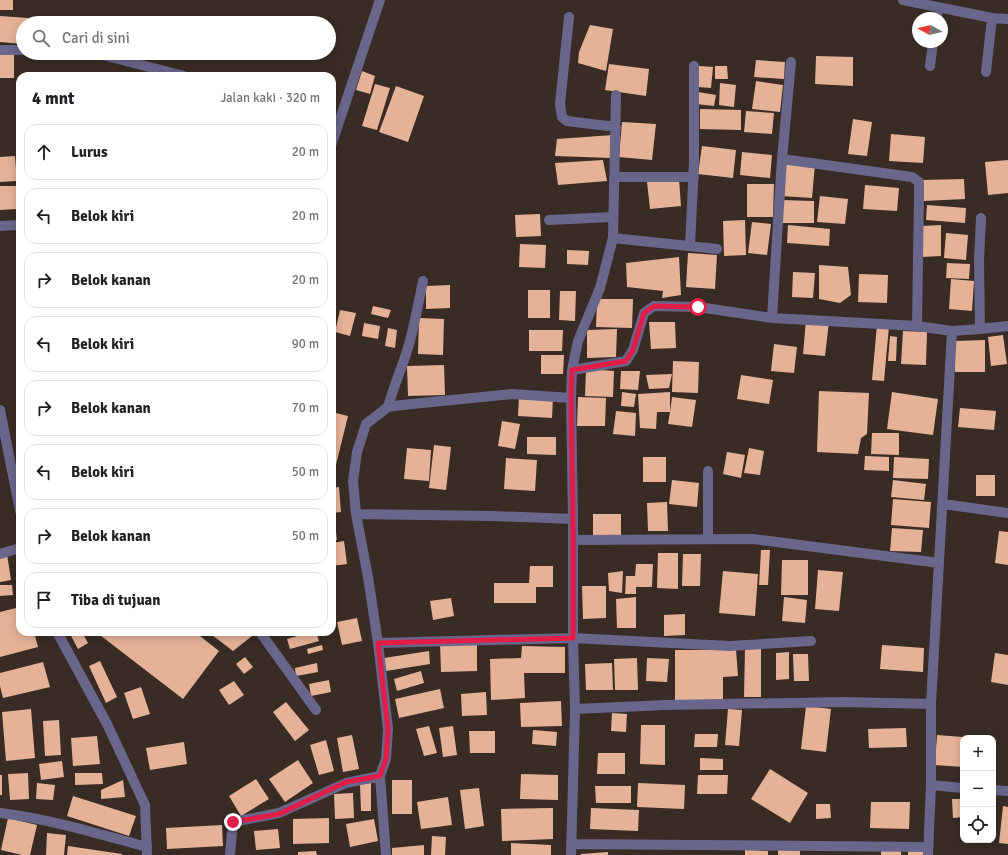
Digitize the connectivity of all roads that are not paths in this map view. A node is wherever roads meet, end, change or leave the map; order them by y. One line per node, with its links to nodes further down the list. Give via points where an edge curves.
1 (380, 0): 19 (street)
2 (903, 0): 3 (street)
3 (935, 12)
4 (948, 14): 6 (street)
5 (569, 17): 18 (street, via 560,104 562,117 567,121)
6 (992, 18): 7 (street); 16 (street)
7 (1008, 19)
8 (932, 48): 14 (street)
9 (0, 50): 10 (street)
10 (16, 50)
11 (122, 60): 15 (street)
12 (791, 62): 20 (street)
13 (694, 66): 22 (street)
14 (930, 66)
15 (169, 72)
16 (986, 72)
17 (616, 95): 18 (street)
18 (616, 127): 21 (street)
19 (336, 131)
20 (782, 159): 32 (street); 33 (street, via 912,177 919,182)
21 (614, 177): 22 (street); 23 (street)
22 (694, 177): 29 (street)
23 (613, 217): 25 (street); 28 (street)
24 (981, 218): 35 (street)
25 (550, 220)
26 (16, 225): 27 (street)
27 (0, 226)
28 (613, 238): 29 (street); 37 (street, via 600,288 578,342)
29 (690, 246): 30 (street)
30 (717, 249)
31 (423, 281): 39 (street, via 407,352)
32 (772, 318): 33 (street); 37 (street, via 698,307 654,306 644,313 633,350 626,361)
33 (917, 326): 36 (street)
34 (1008, 326): 35 (street)
35 (980, 329): 36 (street)
36 (952, 330): 43 (street)
37 (572, 370): 38 (street)
38 (571, 398): 39 (street, via 512,394); 46 (street)
39 (388, 407): 45 (street, via 366,424 357,452 353,482)
40 (0, 410): 42 (street)
41 (708, 471): 48 (street)
42 (16, 492)
43 (943, 504): 44 (street); 51 (street)
44 (1008, 513)
45 (356, 514): 46 (street); 56 (street)
46 (573, 519): 47 (street)
47 (573, 540): 48 (street); 54 (street)
48 (708, 540): 51 (street, via 753,539)
49 (16, 549): 50 (street)
50 (0, 554)
51 (939, 563): 57 (street)
52 (59, 636): 67 (street, via 107,724 145,805)
53 (263, 636): 59 (street)
54 (573, 638): 55 (street, via 730,646); 56 (street); 58 (street)
55 (811, 641)
56 (378, 643): 60 (street, via 388,729 386,759)
57 (931, 704): 58 (street, via 845,702); 61 (street)
58 (575, 709): 66 (street)
59 (316, 710)
60 (380, 776): 69 (street, via 346,782 279,814 233,822); 70 (street)
61 (931, 785): 62 (street); 68 (street)
62 (960, 788)
63 (996, 790): 64 (street)
64 (1008, 791)
65 (0, 814): 67 (street, via 23,816 76,828)
66 (572, 844): 68 (street); 71 (street)
67 (147, 851)
68 (928, 851)
69 (230, 855)
70 (386, 855)
71 (571, 855)

